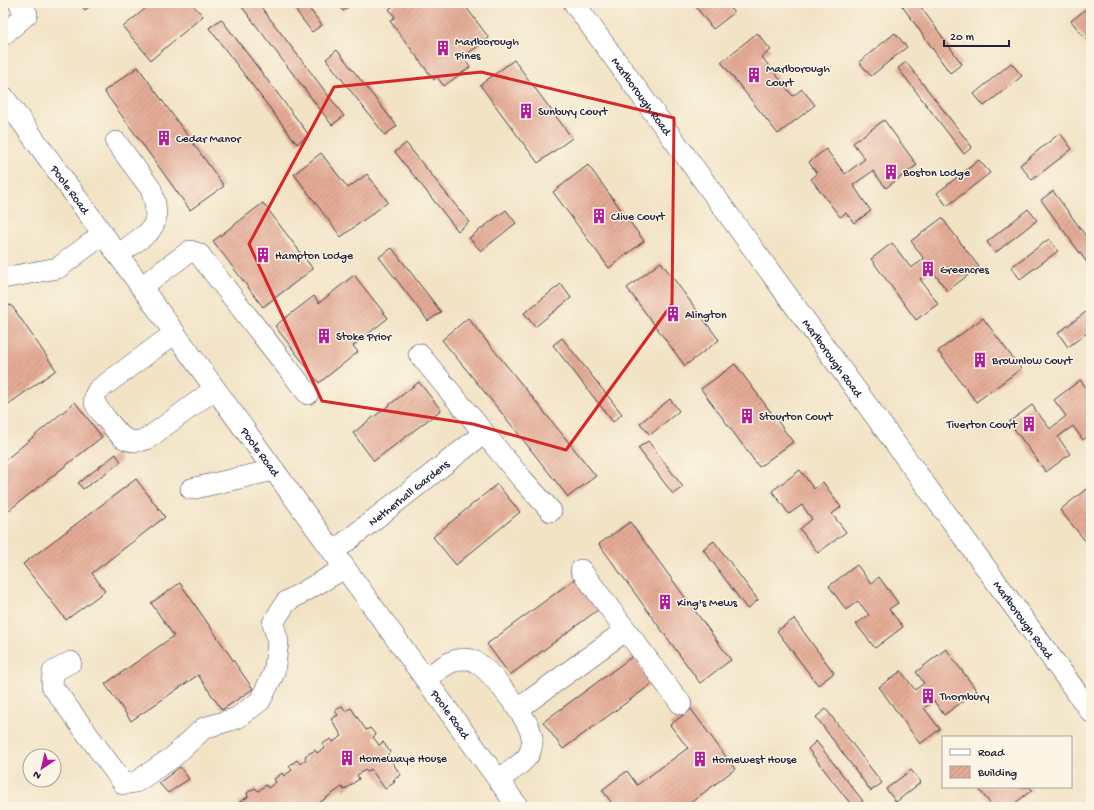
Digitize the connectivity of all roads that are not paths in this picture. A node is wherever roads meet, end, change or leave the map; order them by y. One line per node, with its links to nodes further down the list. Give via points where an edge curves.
1 (19, 3): 3 (street, via 27,14)
2 (574, 3): 25 (street, Marlborough Road)
3 (3, 35)
4 (3, 96): 6 (street, Poole Road)
5 (116, 142): 7 (street, via 151,190 156,217 149,232)
6 (103, 234): 7 (street, Poole Road); 8 (street, via 58,268)
7 (118, 255): 9 (street, Poole Road)
8 (3, 278)
9 (141, 287): 10 (street, Poole Road); 13 (street, via 190,251 199,254)
10 (175, 333): 12 (street, Poole Road); 12 (street, via 98,390 95,396 96,405 123,437 140,441 147,439)
11 (419, 354): 14 (street)
12 (215, 389): 15 (street, Poole Road)
13 (308, 394)
14 (484, 433): 17 (street); 18 (street, Netherhall Gardens)
15 (274, 470): 16 (street); 18 (street, Poole Road)
16 (191, 488)
17 (550, 511)
18 (339, 560): 21 (street, Netherhall Gardens, via 286,602 273,623 278,642 274,673 260,701 237,718 204,728 173,757 136,782 124,784 52,686 53,672); 22 (street, Poole Road)
19 (581, 570): 20 (street)
20 (626, 630): 23 (street); 24 (street)
21 (71, 662)
22 (425, 679): 24 (street, via 450,663 462,659 473,660 486,670); 26 (street, Poole Road)
23 (681, 704)
24 (518, 709): 26 (street, via 528,724 532,738 529,754)
25 (1091, 712)
26 (499, 780): 27 (street, Poole Road)
27 (518, 807)

